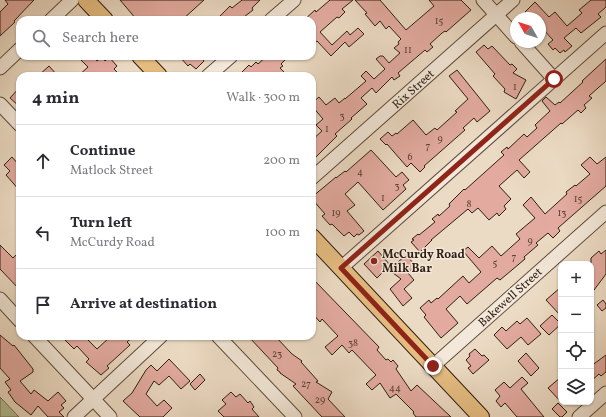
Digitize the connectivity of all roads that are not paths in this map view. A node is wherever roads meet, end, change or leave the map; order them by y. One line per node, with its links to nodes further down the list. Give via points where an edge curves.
1 (72, 0): 7 (street)
2 (86, 0): 8 (main road)
3 (294, 0): 9 (street)
4 (483, 0): 6 (street)
5 (513, 0): 6 (street, Rix Street)
6 (497, 15): 10 (street); 22 (street, Rix Street)
7 (55, 16)
8 (102, 16)
9 (276, 16)
10 (510, 30)
11 (606, 33): 19 (street)
12 (526, 48): 19 (street)
13 (16, 53): 16 (street)
14 (144, 60): 17 (main road)
15 (226, 60): 18 (street)
16 (0, 68)
17 (155, 72)
18 (213, 72)
19 (554, 79): 25 (street)
20 (0, 104): 21 (street)
21 (16, 121)
22 (316, 174)
23 (606, 212): 31 (street, Bakewell Street)
24 (316, 241): 25 (main road)
25 (341, 268): 31 (main road)
26 (0, 299): 27 (street)
27 (16, 317)
28 (38, 340): 33 (street)
29 (157, 340): 33 (street)
30 (222, 340): 36 (street)
31 (433, 366): 37 (main road)
32 (606, 393): 38 (street)
33 (93, 399): 34 (street); 35 (street)
34 (74, 417)
35 (110, 417)
36 (295, 417)
37 (481, 417)
38 (579, 417)

